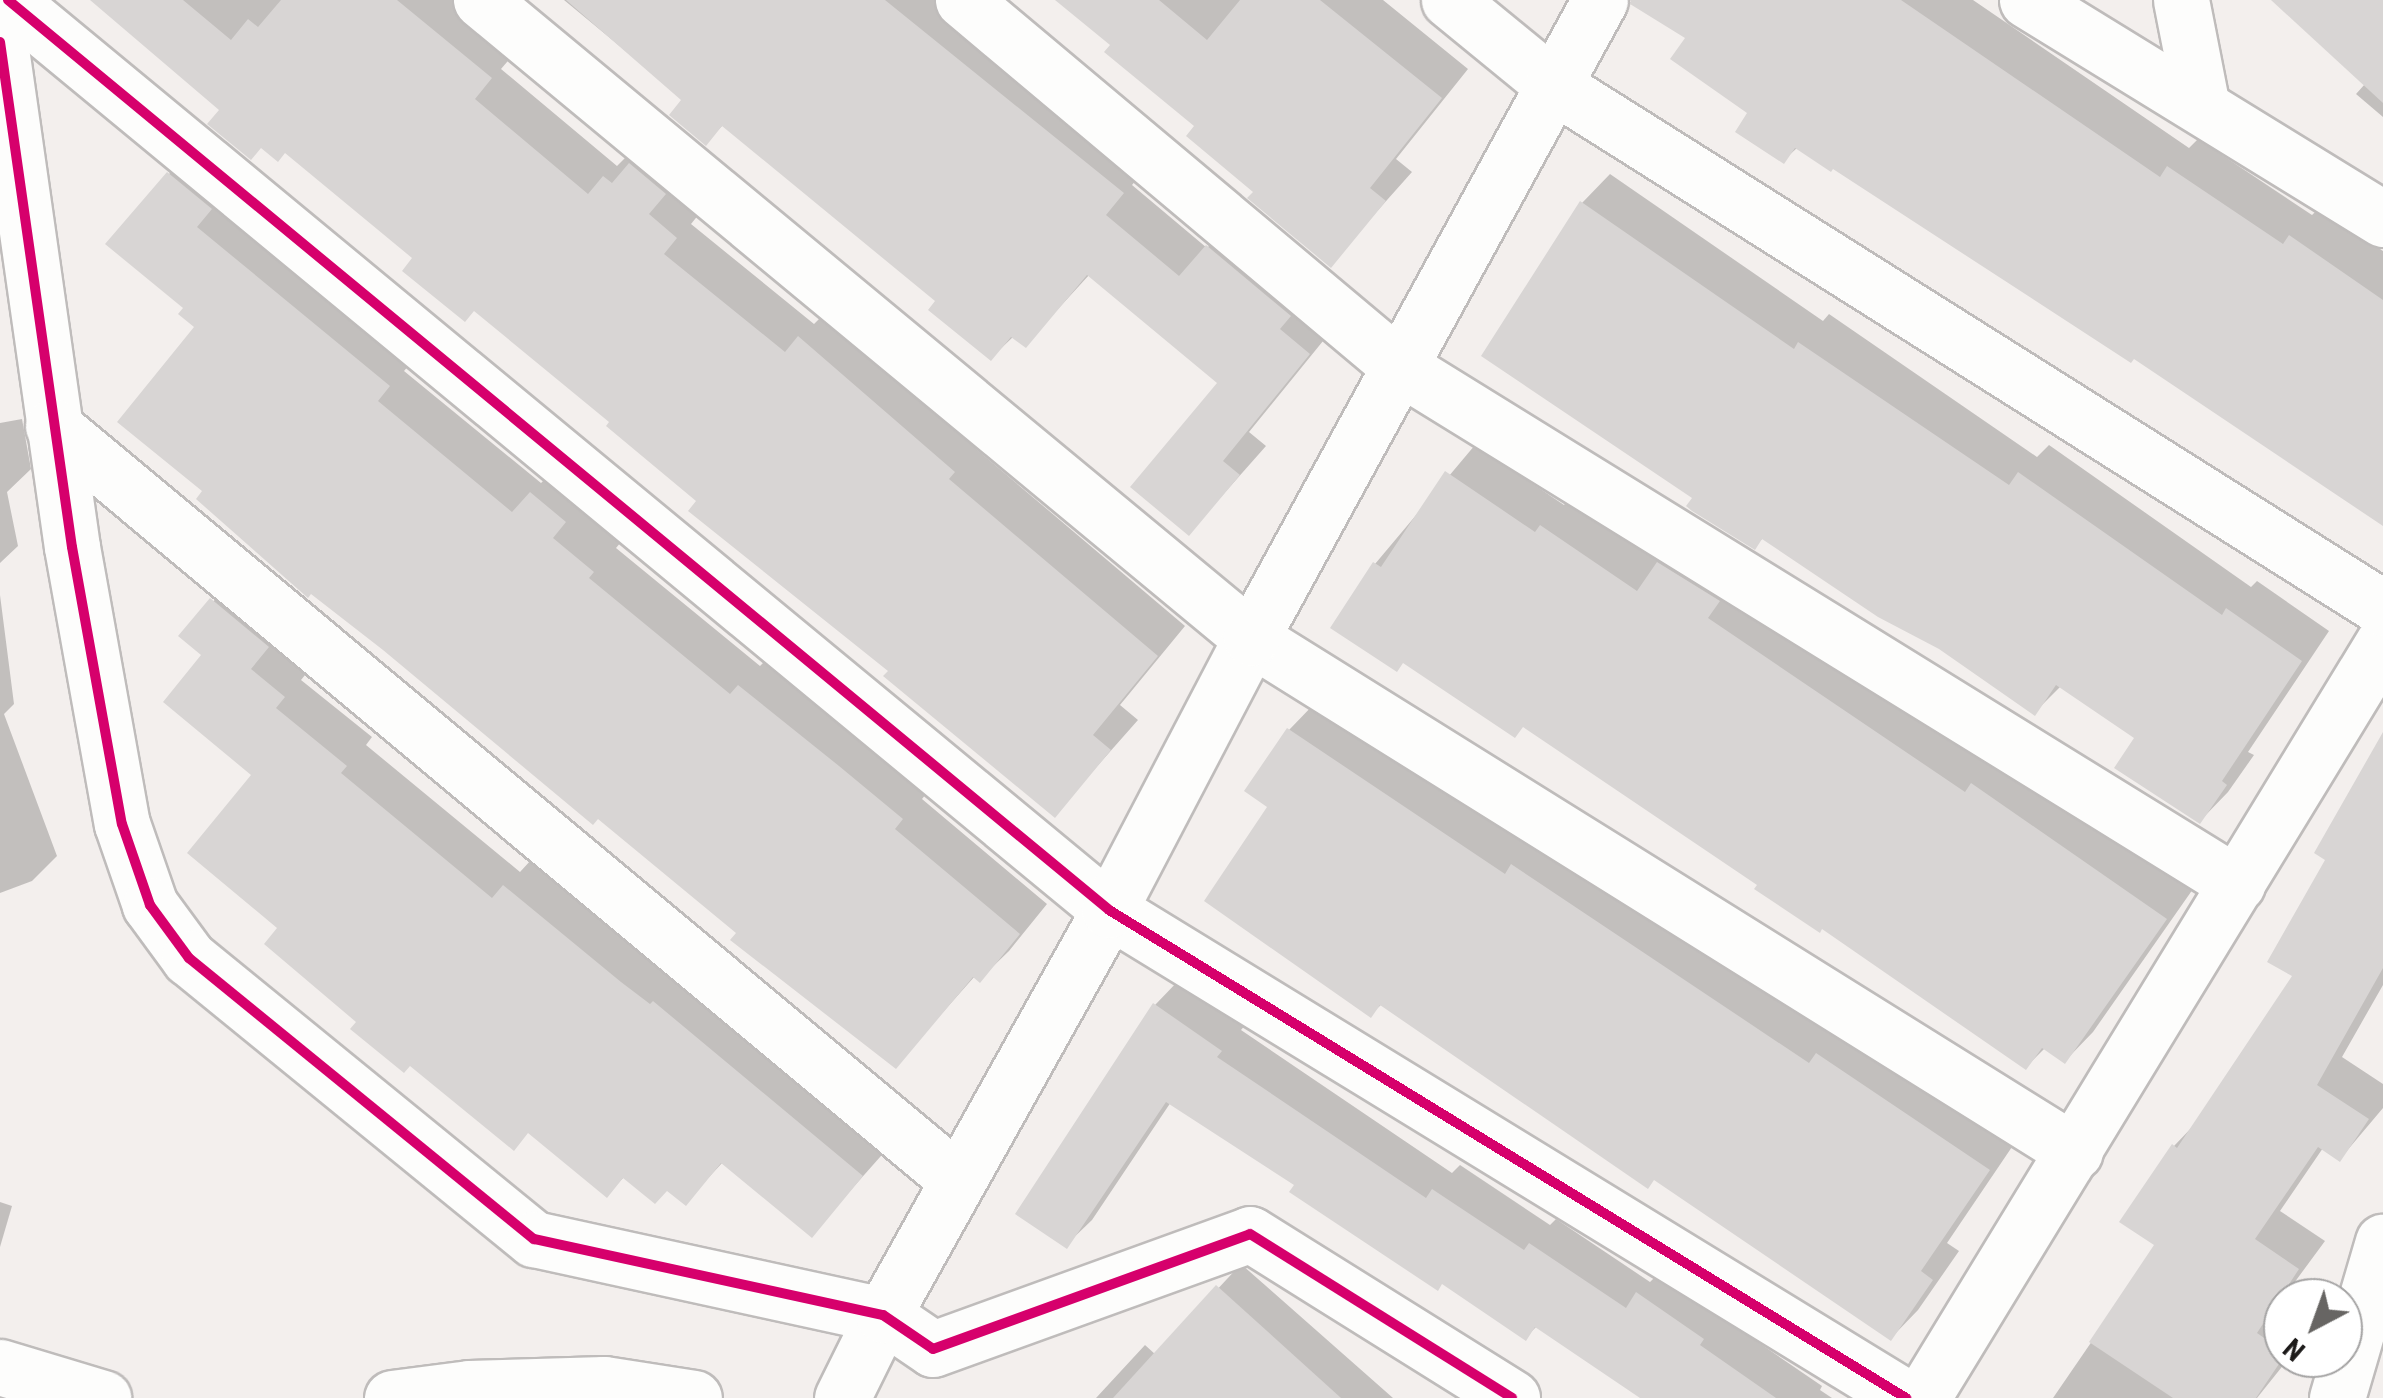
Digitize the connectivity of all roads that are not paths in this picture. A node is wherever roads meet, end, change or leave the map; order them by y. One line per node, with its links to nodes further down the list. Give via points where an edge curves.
1 (8, 0): 18 (street)
2 (481, 0): 15 (street)
3 (963, 0): 12 (street)
4 (1450, 0): 9 (street)
5 (1600, 0): 9 (street)
6 (2027, 0): 10 (street)
7 (2181, 0): 10 (street)
8 (0, 42): 13 (street)
9 (1554, 84): 12 (street); 14 (street)
10 (2202, 107): 11 (street)
11 (2383, 218)
12 (1400, 367): 15 (street); 17 (street)
13 (53, 426): 20 (street); 22 (street, via 122,824 150,905 189,958 534,1239)
14 (2383, 608)
15 (1251, 638): 18 (street); 19 (street)
16 (2383, 643): 17 (street)
17 (2237, 884): 19 (street)
18 (1109, 910): 20 (street); 29 (street)
19 (2075, 1152): 30 (street)
20 (956, 1179): 22 (street)
21 (2383, 1242): 31 (street)
22 (882, 1315): 27 (street); 28 (street, via 933,1349 1250,1234)
23 (0, 1367): 24 (street)
24 (104, 1398)
25 (392, 1398): 26 (street, via 604,1384)
26 (694, 1398)
27 (842, 1398)
28 (1512, 1398)
29 (1906, 1398)
30 (1922, 1398)
31 (2337, 1398)

